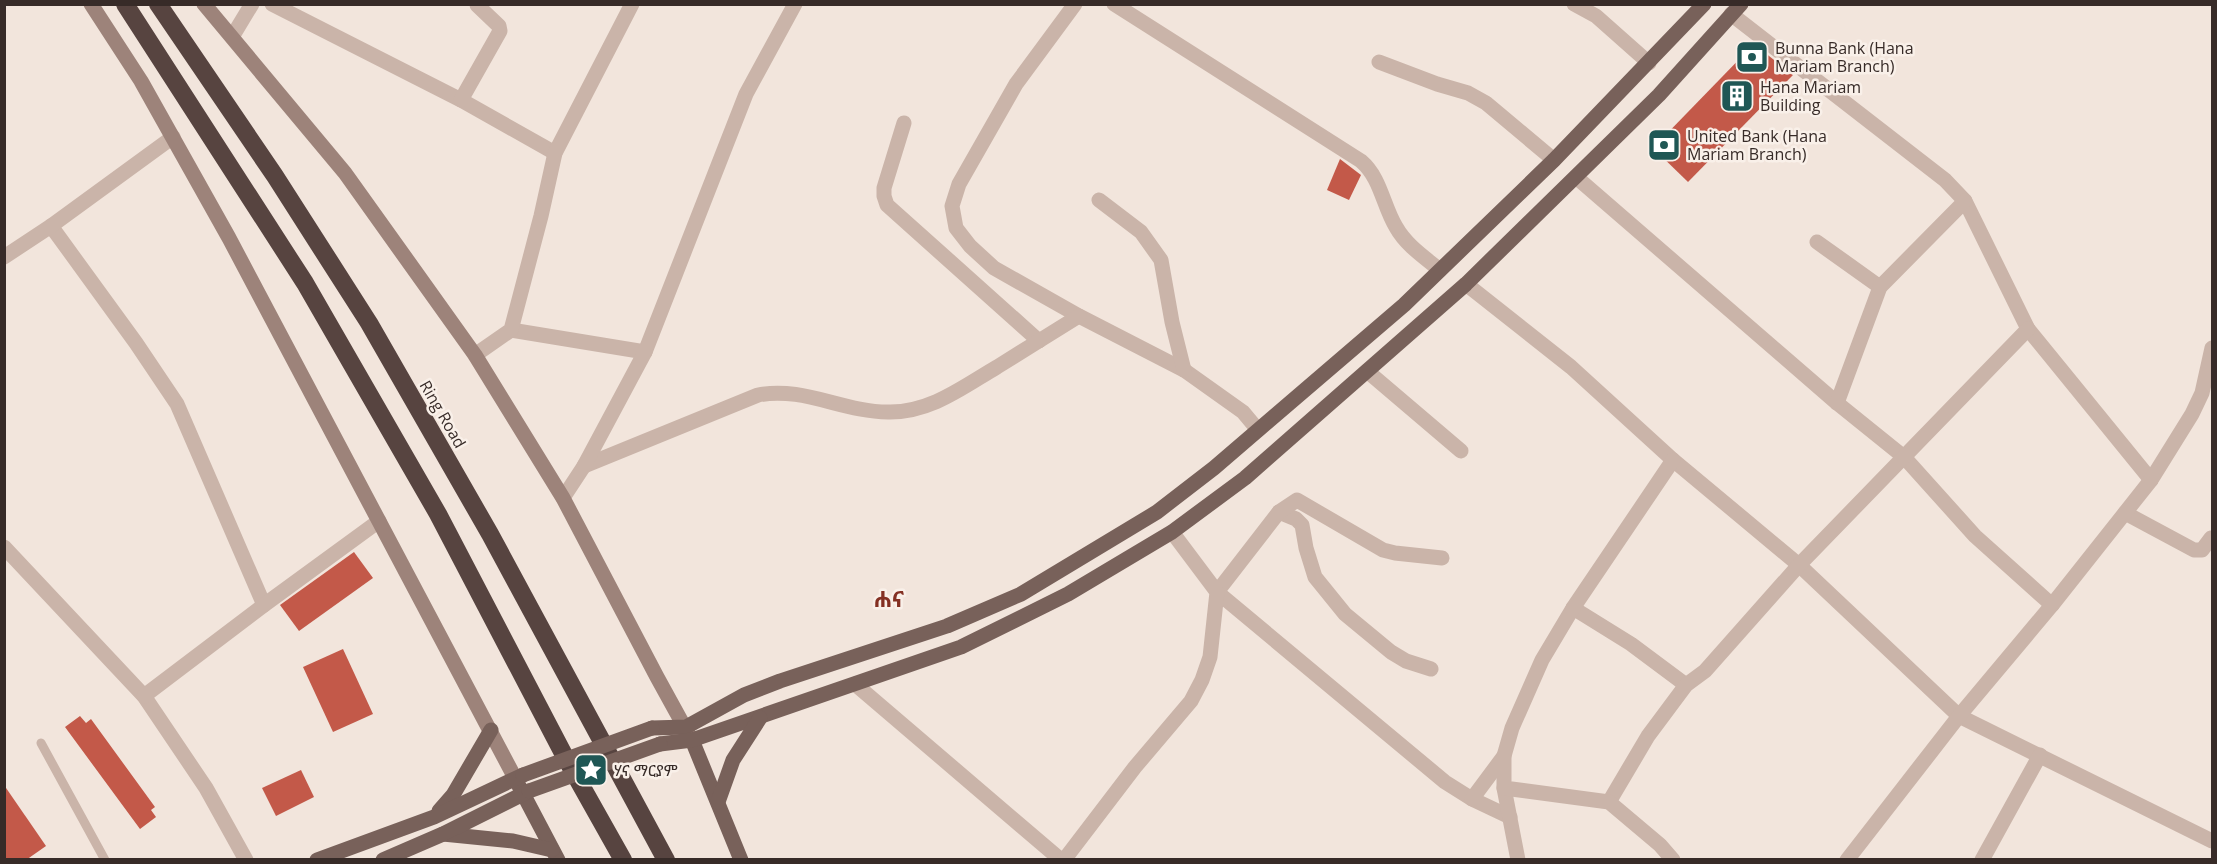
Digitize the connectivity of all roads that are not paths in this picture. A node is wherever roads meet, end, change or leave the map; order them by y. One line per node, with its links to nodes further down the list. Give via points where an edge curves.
1 (91, 4): 20 (street)
2 (125, 4): 89 (highway, via 305,283 438,514)
3 (158, 4): 90 (highway, Ring Road, via 369,323 490,534)
4 (204, 4): 15 (street)
5 (252, 4): 15 (street)
6 (272, 4): 18 (street)
7 (632, 4): 21 (street)
8 (795, 4): 37 (street, via 746,94)
9 (1075, 4): 32 (street, via 1016,84 959,184 952,206 956,228 994,268)
10 (1114, 4): 29 (street, via 1362,161 1371,170 1395,227)
11 (1574, 4): 17 (street, via 1596,16)
12 (1704, 4): 17 (main road)
13 (477, 5): 18 (street, via 500,31)
14 (1736, 9): 23 (main road, via 1659,95); 25 (street, via 1945,180)
15 (232, 37): 38 (street, via 345,173)
16 (1379, 62): 22 (street, via 1468,93)
17 (1649, 63): 22 (main road)
18 (461, 100): 21 (street)
19 (904, 123): 35 (street, via 884,188 888,205)
20 (172, 137): 26 (street); 53 (street)
21 (555, 153): 34 (street)
22 (1554, 160): 29 (main road)
23 (1576, 177): 30 (main road); 42 (street)
24 (1100, 200): 39 (street, via 1141,232 1161,260)
25 (1965, 201): 31 (street); 33 (street)
26 (51, 226): 28 (street); 60 (street, via 177,404)
27 (1817, 242): 31 (street)
28 (4, 257)
29 (1440, 270): 41 (main road)
30 (1466, 284): 40 (main road); 47 (street, via 1571,367)
31 (1880, 287): 42 (street)
32 (1079, 316): 35 (street); 39 (street)
33 (2028, 329): 46 (street); 49 (street)
34 (511, 330): 37 (street); 38 (street)
35 (1039, 341): 48 (street, via 941,401 913,410 863,410 774,392 758,395)
36 (2212, 348): 49 (street, via 2202,393)
37 (645, 352): 48 (street)
38 (475, 355): 50 (street)
39 (1184, 370): 44 (street, via 1243,412)
40 (1368, 370): 43 (main road); 45 (street)
41 (1299, 396): 43 (main road); 44 (main road)
42 (1837, 403): 46 (street)
43 (1318, 415): 54 (main road)
44 (1258, 430): 70 (main road, via 1157,512 1021,594 947,626 753,692)
45 (1461, 451)
46 (1904, 457): 58 (street); 61 (street, via 1975,536)
47 (1673, 459): 58 (street); 62 (street)
48 (584, 466): 50 (street)
49 (2151, 480): 52 (street)
50 (563, 498): 70 (street)
51 (1279, 512): 57 (street, via 1297,500 1383,550); 59 (street); 63 (street, via 1302,525 1315,577 1345,614 1391,652)
52 (2125, 513): 55 (street, via 2194,550 2202,550); 61 (street)
53 (380, 521): 60 (street); 69 (street)
54 (1172, 532): 59 (street); 64 (main road, via 1068,594 961,647)
55 (2211, 538)
56 (4, 548): 66 (street)
57 (1442, 558)
58 (1798, 565): 65 (street, via 1706,671); 67 (street)
59 (1217, 592): 77 (street, via 1445,782); 92 (street, via 1210,657 1191,701)
60 (264, 605): 66 (street)
61 (2052, 605): 67 (street)
62 (1573, 608): 65 (street); 73 (street, via 1542,660)
63 (1431, 669)
64 (855, 684): 68 (main road); 92 (street)
65 (1686, 685): 79 (street, via 1648,736)
66 (144, 696): 86 (street, via 206,788)
67 (1959, 716): 72 (street); 95 (street)
68 (760, 717): 70 (main road); 78 (main road, via 733,760)
69 (491, 730): 74 (street); 80 (main road, via 453,795)
70 (689, 734): 74 (main road, bridge, via 652,728); 76 (main road, bridge); 78 (main road)
71 (41, 743): 85 (lane)
72 (2040, 755): 83 (street); 96 (street)
73 (1504, 756): 75 (street); 77 (street)
74 (519, 777): 76 (main road); 80 (main road)
75 (1504, 788): 79 (street); 81 (street)
76 (526, 792): 82 (main road); 84 (main road)
77 (1472, 799): 81 (street)
78 (718, 802): 91 (main road)
79 (1609, 802): 94 (street)
80 (434, 817): 87 (main road)
81 (1510, 818): 93 (street)
82 (443, 834): 84 (main road, via 494,838); 88 (main road)
83 (2212, 841)
84 (555, 855)
85 (105, 860)
86 (246, 860)
87 (316, 860)
88 (383, 860)
89 (623, 860)
90 (666, 860)
91 (741, 860)
92 (1062, 860)
93 (1518, 860)
94 (1673, 860)
95 (1847, 860)
96 (1982, 860)

